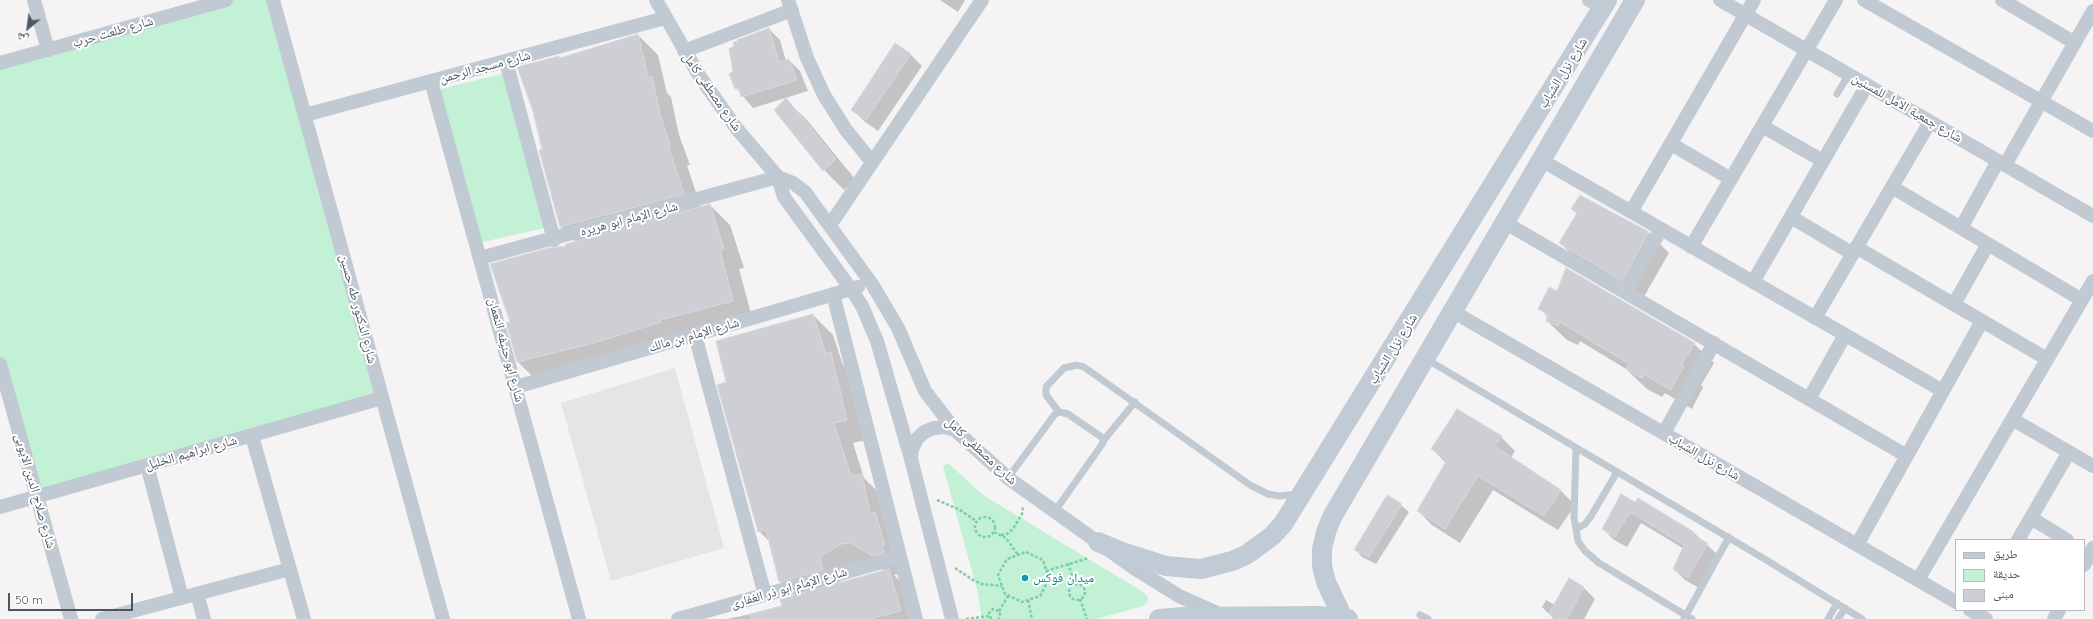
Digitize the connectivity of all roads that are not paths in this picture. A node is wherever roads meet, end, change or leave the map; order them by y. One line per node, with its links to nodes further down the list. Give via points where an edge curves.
1 (34, 0): 18 (street)
2 (226, 0): 18 (street, شارع طلعت حرب)
3 (273, 0): 28 (street, شارع الدكتور طه حسين)
4 (656, 0): 16 (street, شارع مصطفى كامل)
5 (982, 0): 35 (street)
6 (1636, 0): 33 (street, شارع نزل الشباب)
7 (1720, 0): 15 (street, شارع جمعية الامل للمسنين)
8 (1754, 0): 15 (street)
9 (1836, 0): 19 (street)
10 (1864, 0): 27 (street)
11 (2002, 0): 17 (street)
12 (1600, 2): 65 (street, شارع نزل الشباب)
13 (790, 5): 20 (street); 35 (street, via 807,58 824,96 846,130)
14 (2093, 11): 17 (street)
15 (1745, 14): 19 (street, شارع جمعية الامل للمسنين); 32 (street)
16 (665, 18): 20 (street, شارع مصطفى كامل); 21 (street, شارع مسجد الرحمن)
17 (2075, 43): 27 (street)
18 (48, 50): 22 (street, شارع طلعت حرب)
19 (1807, 50): 23 (street, شارع جمعية الامل للمسنين); 30 (street)
20 (684, 51): 37 (street, شارع مصطفى كامل, via 733,123)
21 (506, 61): 24 (street, شارع مسجد الرحمن); 47 (street)
22 (0, 63)
23 (1849, 74): 25 (street, شارع جمعية الامل للمسنين); 26 (lane)
24 (431, 82): 28 (street, شارع مسجد الرحمن); 51 (street, شارع ابو حنيفه النعمان)
25 (1867, 85): 29 (street, شارع جمعية الامل للمسنين); 34 (street)
26 (1837, 94)
27 (2041, 101): 31 (street); 36 (street)
28 (305, 115): 72 (street, شارع الدكتور طه حسين)
29 (1930, 122): 36 (street, شارع جمعية الامل للمسنين); 39 (street)
30 (1762, 126): 34 (street); 38 (street)
31 (2093, 131)
32 (1671, 144): 38 (street); 40 (street)
33 (1541, 160): 40 (street); 43 (street, شارع نزل الشباب)
34 (1823, 161): 42 (street)
35 (872, 162): 44 (street)
36 (2001, 163): 41 (street, شارع جمعية الامل للمسنين); 45 (street)
37 (778, 177): 44 (street, شارع مصطفى كامل, via 799,187); 47 (street, شارع الإمام ابو هريره); 55 (street, شارع مصطفى كامل, via 781,191 788,203)
38 (1731, 179): 49 (street)
39 (1892, 187): 45 (street); 50 (street)
40 (1631, 212): 46 (street)
41 (2093, 216)
42 (1790, 217): 50 (street); 53 (street)
43 (1504, 222): 56 (street); 60 (street, شارع نزل الشباب)
44 (830, 225): 54 (street, شارع مصطفى كامل)
45 (1961, 228): 48 (street)
46 (1661, 229): 49 (street); 56 (street)
47 (554, 240): 51 (street, شارع الإمام ابو هريره)
48 (1988, 244): 58 (street); 59 (street)
49 (1691, 247): 53 (street)
50 (1855, 251): 59 (street); 61 (street)
51 (480, 258): 70 (street, شارع ابو حنيفه النعمان)
52 (2093, 281): 58 (street)
53 (1753, 282): 61 (street)
54 (872, 284): 55 (street, شارع الإمام بن مالك); 77 (street, شارع مصطفى كامل, via 898,328 928,396)
55 (851, 289): 57 (street, شارع الإمام بن مالك); 84 (street, شارع مصطفى كامل, via 862,306 877,341)
56 (1625, 292): 66 (street)
57 (833, 294): 63 (street, شارع الإمام بن مالك); 100 (street)
58 (2082, 300): 68 (street)
59 (1954, 304): 62 (street)
60 (1452, 311): 67 (street, شارع نزل الشباب); 78 (street, شارع نزل الشباب)
61 (1815, 318): 64 (street)
62 (1982, 321): 68 (street); 71 (street)
63 (695, 335): 70 (street, شارع الإمام بن مالك); 104 (street)
64 (1845, 335): 71 (street); 73 (street)
65 (1397, 342): 67 (street); 89 (street, شارع نزل الشباب)
66 (1714, 343): 73 (street); 78 (street)
67 (1424, 358): 81 (lane); 111 (street, شارع نزل الشباب, via 1332,517 1326,532 1322,566 1326,582)
68 (2047, 359): 76 (street)
69 (1, 368): 90 (street, شارع صلاح الدين الايوبى)
70 (516, 387): 118 (street, شارع ابو حنيفه النعمان)
71 (1943, 391): 83 (street)
72 (382, 398): 79 (street, شارع ابراهيم الخليل); 117 (street, شارع الدكتور طه حسين)
73 (1809, 399): 83 (street)
74 (1135, 402): 75 (lane, via 1084,367 1070,366 1059,372 1045,389 1046,395); 80 (lane); 89 (lane, via 1259,490 1279,496)
75 (1059, 412): 80 (lane, via 1068,414 1102,437); 88 (lane)
76 (2012, 419): 82 (street); 102 (street)
77 (955, 430): 84 (street, via 945,427 924,432 912,449); 88 (street, شارع مصطفى كامل)
78 (1664, 433): 98 (street, شارع نزل الشباب)
79 (252, 436): 85 (street, شارع ابراهيم الخليل); 101 (street)
80 (1103, 441): 92 (lane)
81 (1576, 448): 87 (lane); 94 (lane, via 1573,508)
82 (2069, 452): 86 (street); 93 (street)
83 (1907, 456): 98 (street)
84 (911, 459): 121 (street, شارع مصطفى كامل)
85 (147, 465): 90 (street, شارع ابراهيم الخليل); 105 (street)
86 (2093, 466)
87 (1617, 472): 94 (lane, via 1591,516 1585,524); 95 (lane)
88 (1008, 478): 92 (street, شارع مصطفى كامل)
89 (1306, 491): 99 (street, شارع نزل الشباب, via 1272,536 1246,554 1217,566 1201,569 1166,566)
90 (37, 496): 91 (street, شارع ابراهيم الخليل); 113 (street, شارع صلاح الدين الايوبى)
91 (0, 507)
92 (1055, 512): 99 (street, شارع مصطفى كامل)
93 (2031, 518): 96 (street); 97 (street)
94 (1576, 529): 112 (lane, via 1578,541 1599,563)
95 (1729, 537): 107 (lane); 112 (lane)
96 (2019, 539)
97 (2065, 539)
98 (1857, 545): 102 (street, شارع نزل الشباب)
99 (1105, 547): 110 (street, شارع مصطفى كامل, via 1179,596)
100 (900, 557): 104 (street, شارع الإمام ابو ذر الغفارى); 120 (street)
101 (290, 569): 103 (street); 116 (street)
102 (1918, 580): 106 (street, شارع نزل الشباب)
103 (197, 594): 105 (street); 115 (street)
104 (765, 595): 119 (street, شارع الإمام ابو ذر الغفارى)
105 (182, 598): 114 (street)
106 (1955, 601)
107 (1837, 603): 108 (lane); 124 (lane)
108 (1845, 608): 125 (lane); 126 (lane)
109 (1420, 615): 123 (lane)
110 (1226, 617): 111 (street); 122 (street, via 1184,616)
111 (1345, 618)
112 (1687, 618)
113 (71, 619)
114 (102, 619)
115 (204, 619)
116 (304, 619)
117 (443, 619)
118 (579, 619)
119 (678, 619)
120 (916, 619)
121 (952, 619)
122 (1159, 619)
123 (1428, 619)
124 (1828, 619)
125 (1838, 619)
126 (1862, 619)

